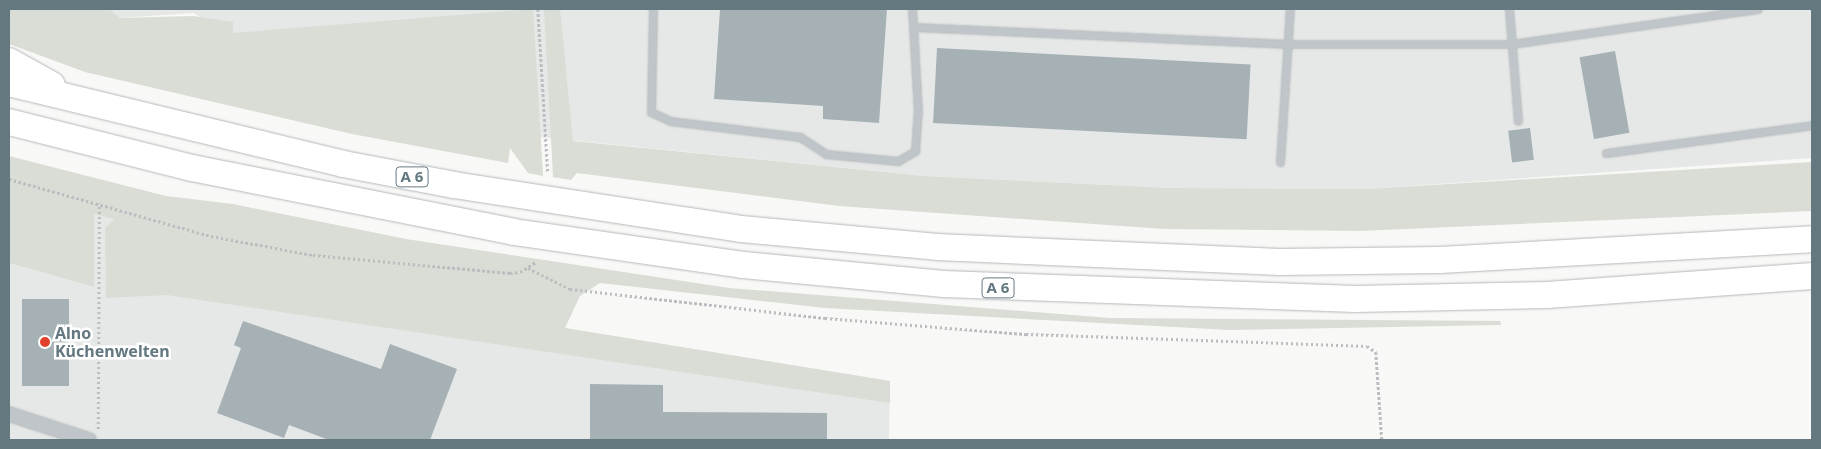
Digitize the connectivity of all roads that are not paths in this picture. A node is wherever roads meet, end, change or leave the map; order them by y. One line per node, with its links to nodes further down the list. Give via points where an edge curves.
1 (653, 9): 6 (lane, via 652,112 670,122 800,137 826,154 898,161 915,152 918,112)
2 (912, 9): 6 (lane)
3 (1290, 9): 7 (lane)
4 (1509, 9): 8 (lane)
5 (1758, 9): 8 (lane)
6 (914, 27): 7 (lane)
7 (1289, 44): 8 (lane); 16 (lane)
8 (1512, 44): 13 (lane)
9 (9, 61): 11 (highway, A 6)
10 (9, 84): 11 (highway, A 6)
11 (86, 104): 17 (highway, A 6, via 343,164 454,185 741,229 937,247 1290,262 1651,251)
12 (9, 122): 18 (highway, A 6, via 192,168 514,232 743,265 944,284 1355,299 1547,295)
13 (1518, 122)
14 (1812, 125): 15 (lane)
15 (1606, 153)
16 (1280, 162)
17 (1812, 239)
18 (1812, 276)
19 (9, 414): 20 (street)
20 (89, 440)

